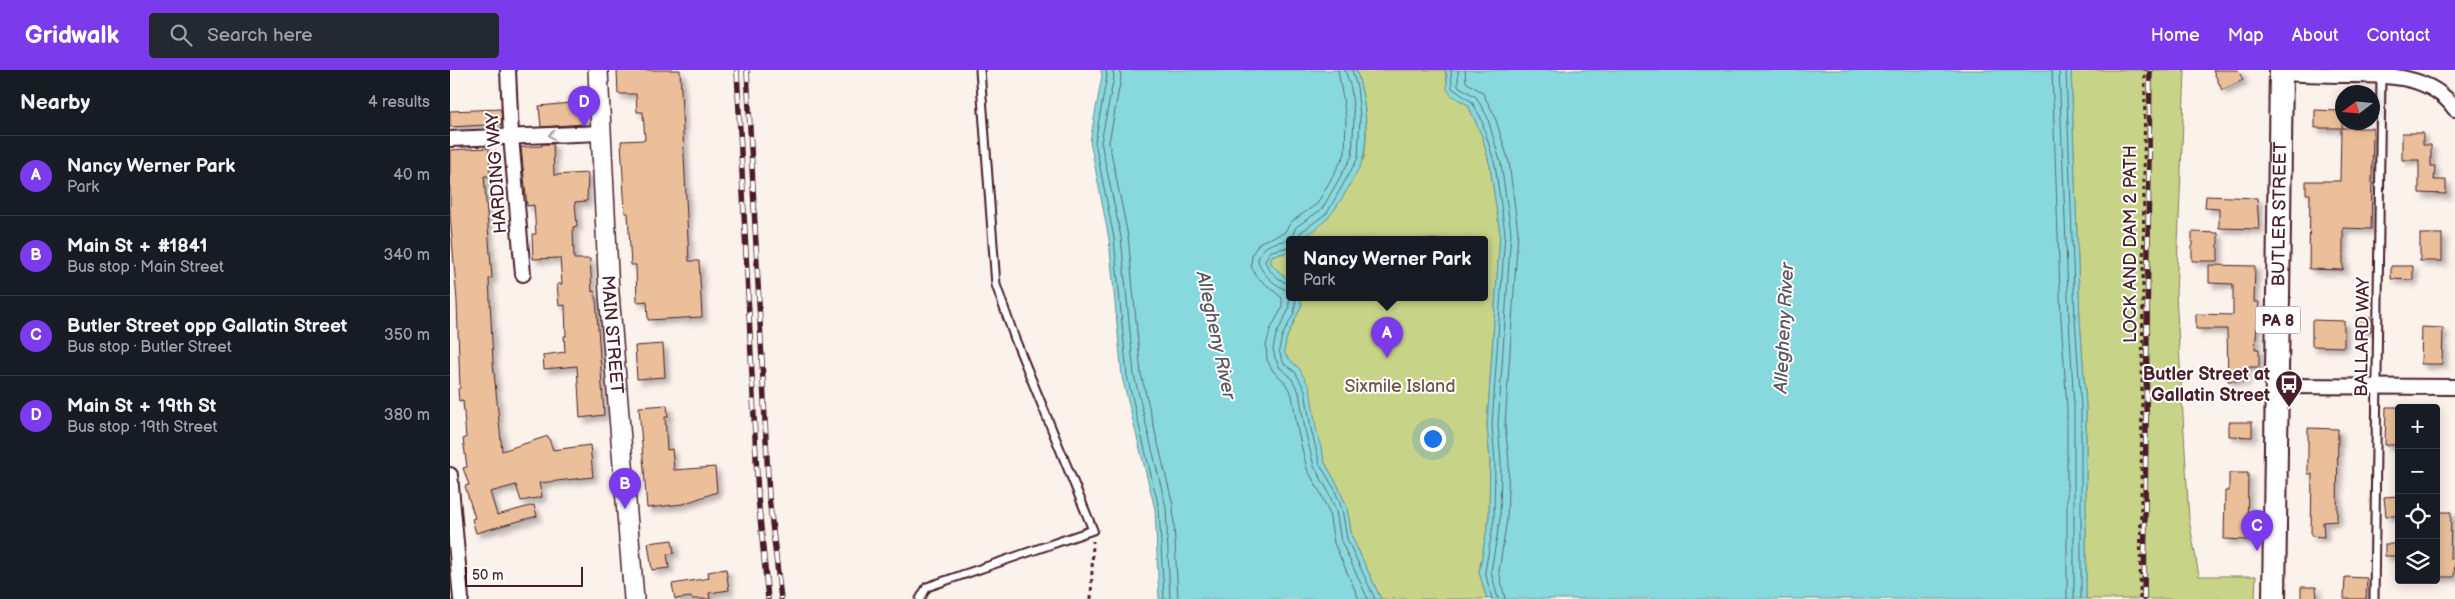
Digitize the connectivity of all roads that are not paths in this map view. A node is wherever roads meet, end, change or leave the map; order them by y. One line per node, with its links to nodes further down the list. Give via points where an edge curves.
1 (508, 70): 9 (street, HARDING WAY)
2 (598, 70): 8 (main road, MAIN STREET)
3 (980, 70): 18 (lane, via 996,285 1093,530 927,587)
4 (2281, 72): 5 (street); 12 (highway, BUTLER STREET / PA 8)
5 (2351, 72): 6 (street)
6 (2381, 75): 7 (street, via 2429,87); 13 (lane, BALLARD WAY)
7 (2455, 109)
8 (601, 133): 9 (street, one-way to 9); 17 (main road, MAIN STREET, via 611,312)
9 (511, 136): 10 (street); 11 (street, HARDING WAY)
10 (450, 139)
11 (523, 274)
12 (2277, 386): 13 (street); 19 (highway, BUTLER STREET / PA 8)
13 (2376, 386): 14 (street); 20 (lane, BALLARD WAY)
14 (2455, 387)
15 (450, 474): 16 (street)
16 (461, 599)
17 (634, 599)
18 (920, 599)
19 (2274, 599)
20 (2374, 599)

